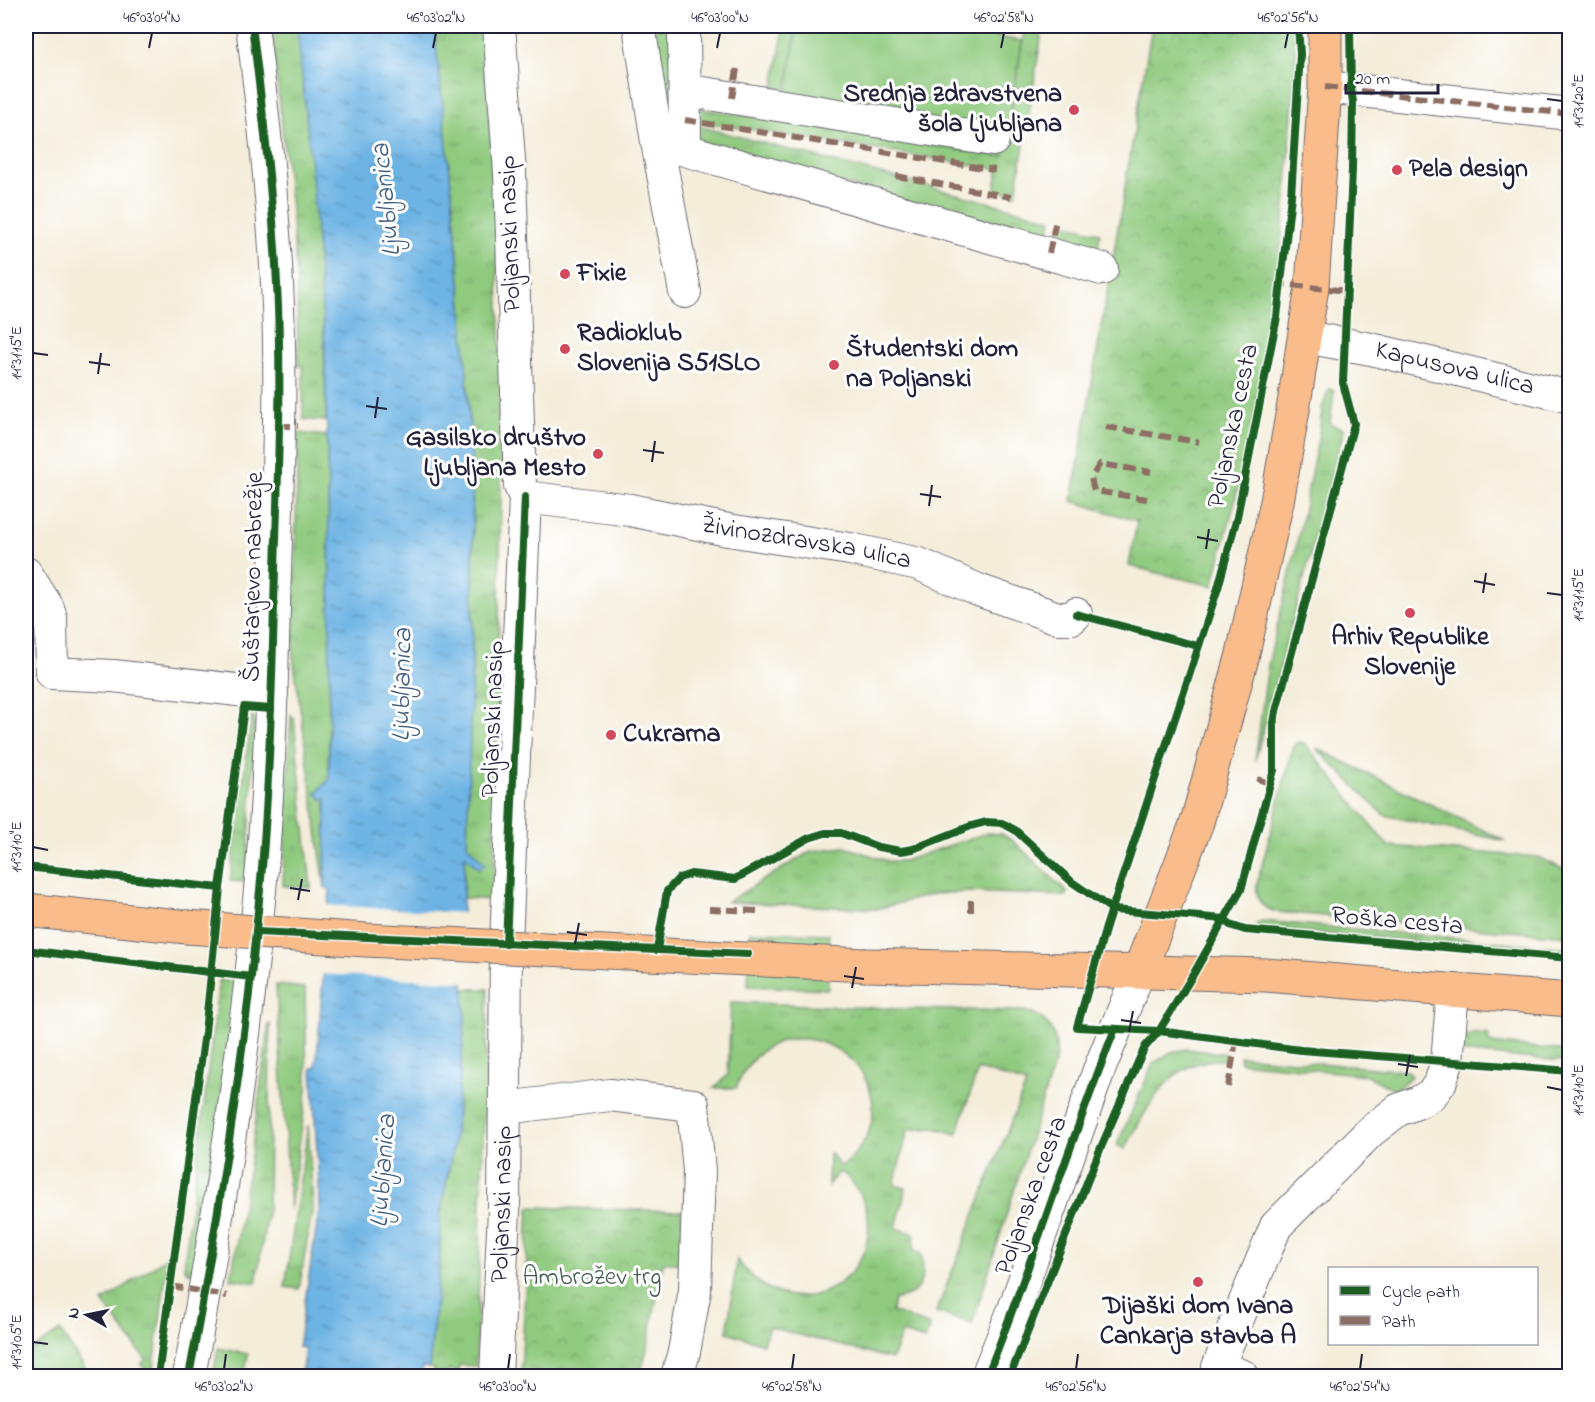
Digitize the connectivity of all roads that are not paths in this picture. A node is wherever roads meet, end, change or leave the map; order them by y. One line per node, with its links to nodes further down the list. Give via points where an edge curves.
1 (252, 26): 18 (street, Šuštarjevo nabrežje, via 265,122 277,282 280,390)
2 (499, 26): 15 (street, Poljanski nasip, via 510,173 519,476)
3 (639, 26): 10 (street)
4 (684, 26): 7 (street)
5 (1325, 26): 6 (main road, Poljanska cesta)
6 (1325, 87): 8 (street); 13 (main road, Poljanska cesta)
7 (684, 90): 9 (street); 10 (street)
8 (1569, 114)
9 (993, 140)
10 (671, 146): 11 (street); 12 (street)
11 (1102, 269)
12 (685, 292)
13 (1305, 337): 14 (street, Kapusova ulica); 20 (main road, Poljanska cesta, via 1276,502 1242,658 1197,822)
14 (1569, 397)
15 (525, 497): 17 (street, Živinozdravska ulica, via 630,510 850,549 919,564 1058,618 1072,618); 23 (street, Poljanski nasip, via 506,944)
16 (26, 573): 18 (street, via 51,618 52,673)
17 (1076, 614)
18 (272, 694): 24 (street, Šuštarjevo nabrežje, via 260,890 246,1020 222,1190)
19 (26, 910): 20 (main road, bridge, via 366,940 866,965)
20 (1139, 972): 21 (main road, via 1266,975); 27 (street, Poljanska cesta, via 1099,1070)
21 (1453, 990): 22 (main road); 28 (street, via 1447,1062 1432,1094 1398,1110 1370,1132 1276,1226 1218,1367)
22 (1569, 1000)
23 (505, 1108): 25 (street, Poljanski nasip); 26 (street, via 610,1095 693,1105 699,1171 695,1290)
24 (189, 1377)
25 (496, 1377)
26 (677, 1377)
27 (987, 1377)
28 (1243, 1377)

